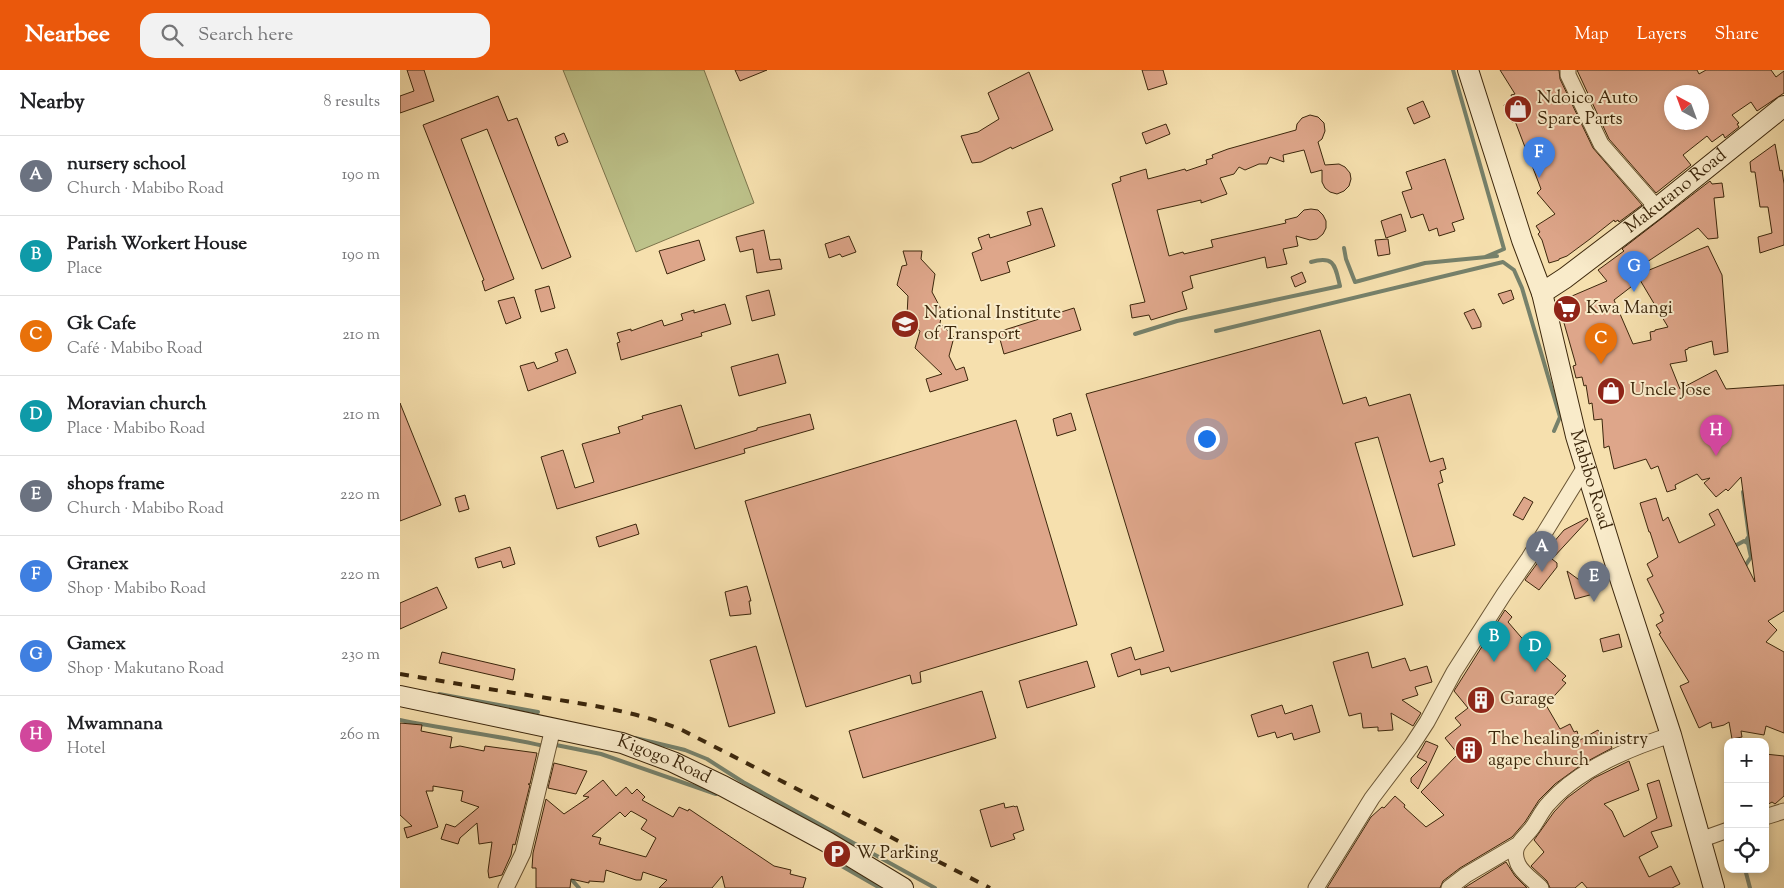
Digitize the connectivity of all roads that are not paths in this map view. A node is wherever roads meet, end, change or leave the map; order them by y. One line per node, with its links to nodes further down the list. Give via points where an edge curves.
1 (1468, 70): 5 (main road, Mabibo Road)
2 (1568, 70): 4 (street, via 1602,144)
3 (1784, 106): 4 (main road, Makutano Road)
4 (1656, 208): 5 (main road, Makutano Road)
5 (1542, 293): 6 (main road, Mabibo Road)
6 (1585, 467): 9 (main road, Mabibo Road); 17 (street, via 1454,672 1422,730 1363,812)
7 (400, 696): 8 (main road, Kigogo Road)
8 (553, 728): 15 (street, via 523,853); 16 (main road, Kigogo Road, via 622,744 673,762 827,842)
9 (1671, 735): 13 (main road, Mabibo Road); 14 (street, via 1610,760 1580,777 1549,803)
10 (1784, 811): 11 (street)
11 (1769, 816)
12 (1724, 831): 13 (street)
13 (1700, 840): 20 (main road, Mabibo Road)
14 (1517, 845): 18 (street); 19 (street, via 1516,858 1521,869)
15 (506, 888)
16 (902, 888)
17 (1316, 888)
18 (1448, 888)
19 (1541, 888)
20 (1714, 888)

